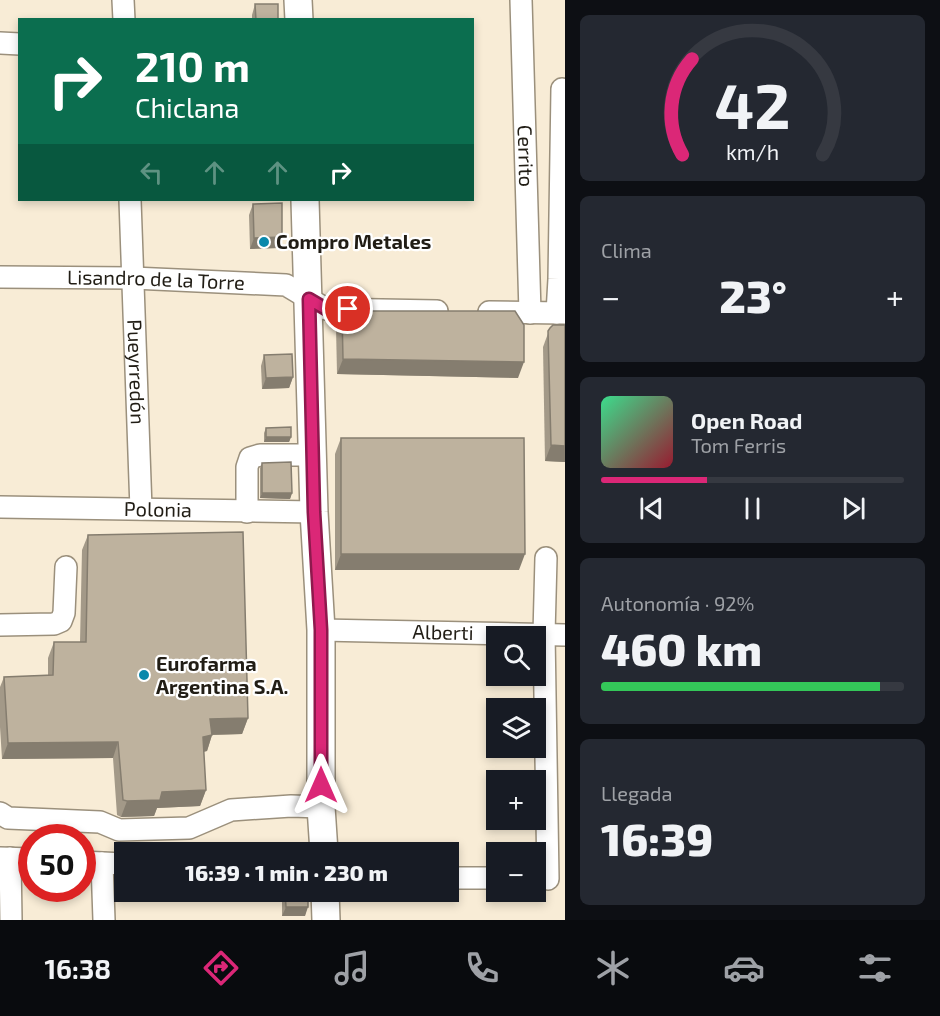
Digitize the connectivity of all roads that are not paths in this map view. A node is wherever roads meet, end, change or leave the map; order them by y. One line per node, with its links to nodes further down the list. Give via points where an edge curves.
1 (123, 0): 4 (street)
2 (298, 0): 5 (main road)
3 (521, 0): 14 (street, Cerrito)
4 (124, 18)
5 (299, 18)
6 (0, 43): 7 (street)
7 (18, 44)
8 (562, 89): 15 (street)
9 (130, 201): 12 (street, Pueyrredón)
10 (305, 201): 13 (main road)
11 (0, 277): 12 (street, Lisandro de la Torre)
12 (133, 278): 13 (street, Lisandro de la Torre, via 286,285); 18 (street, Pueyrredón)
13 (309, 299): 14 (street, Lisandro de la Torre, via 326,309); 16 (main road)
14 (530, 313): 15 (street, Lisandro de la Torre)
15 (561, 313)
16 (313, 455): 19 (street, via 250,458); 20 (main road)
17 (0, 507): 18 (street, Polonia)
18 (141, 509): 19 (street, Polonia)
19 (247, 512): 20 (street, Polonia)
20 (314, 512): 24 (main road)
21 (546, 558): 25 (street)
22 (66, 567): 23 (street, via 61,621)
23 (0, 625)
24 (321, 630): 25 (street, Alberti); 26 (main road)
25 (555, 634): 34 (street)
26 (321, 807): 27 (street, via 231,810 189,828 119,830 100,822 8,818); 28 (main road)
27 (0, 813)
28 (323, 842)
29 (5, 858): 37 (street)
30 (96, 863): 31 (street)
31 (114, 864)
32 (459, 878): 33 (street)
33 (486, 878)
34 (549, 879)
35 (96, 882): 38 (street)
36 (325, 902): 39 (main road)
37 (11, 920)
38 (104, 920)
39 (326, 920)

